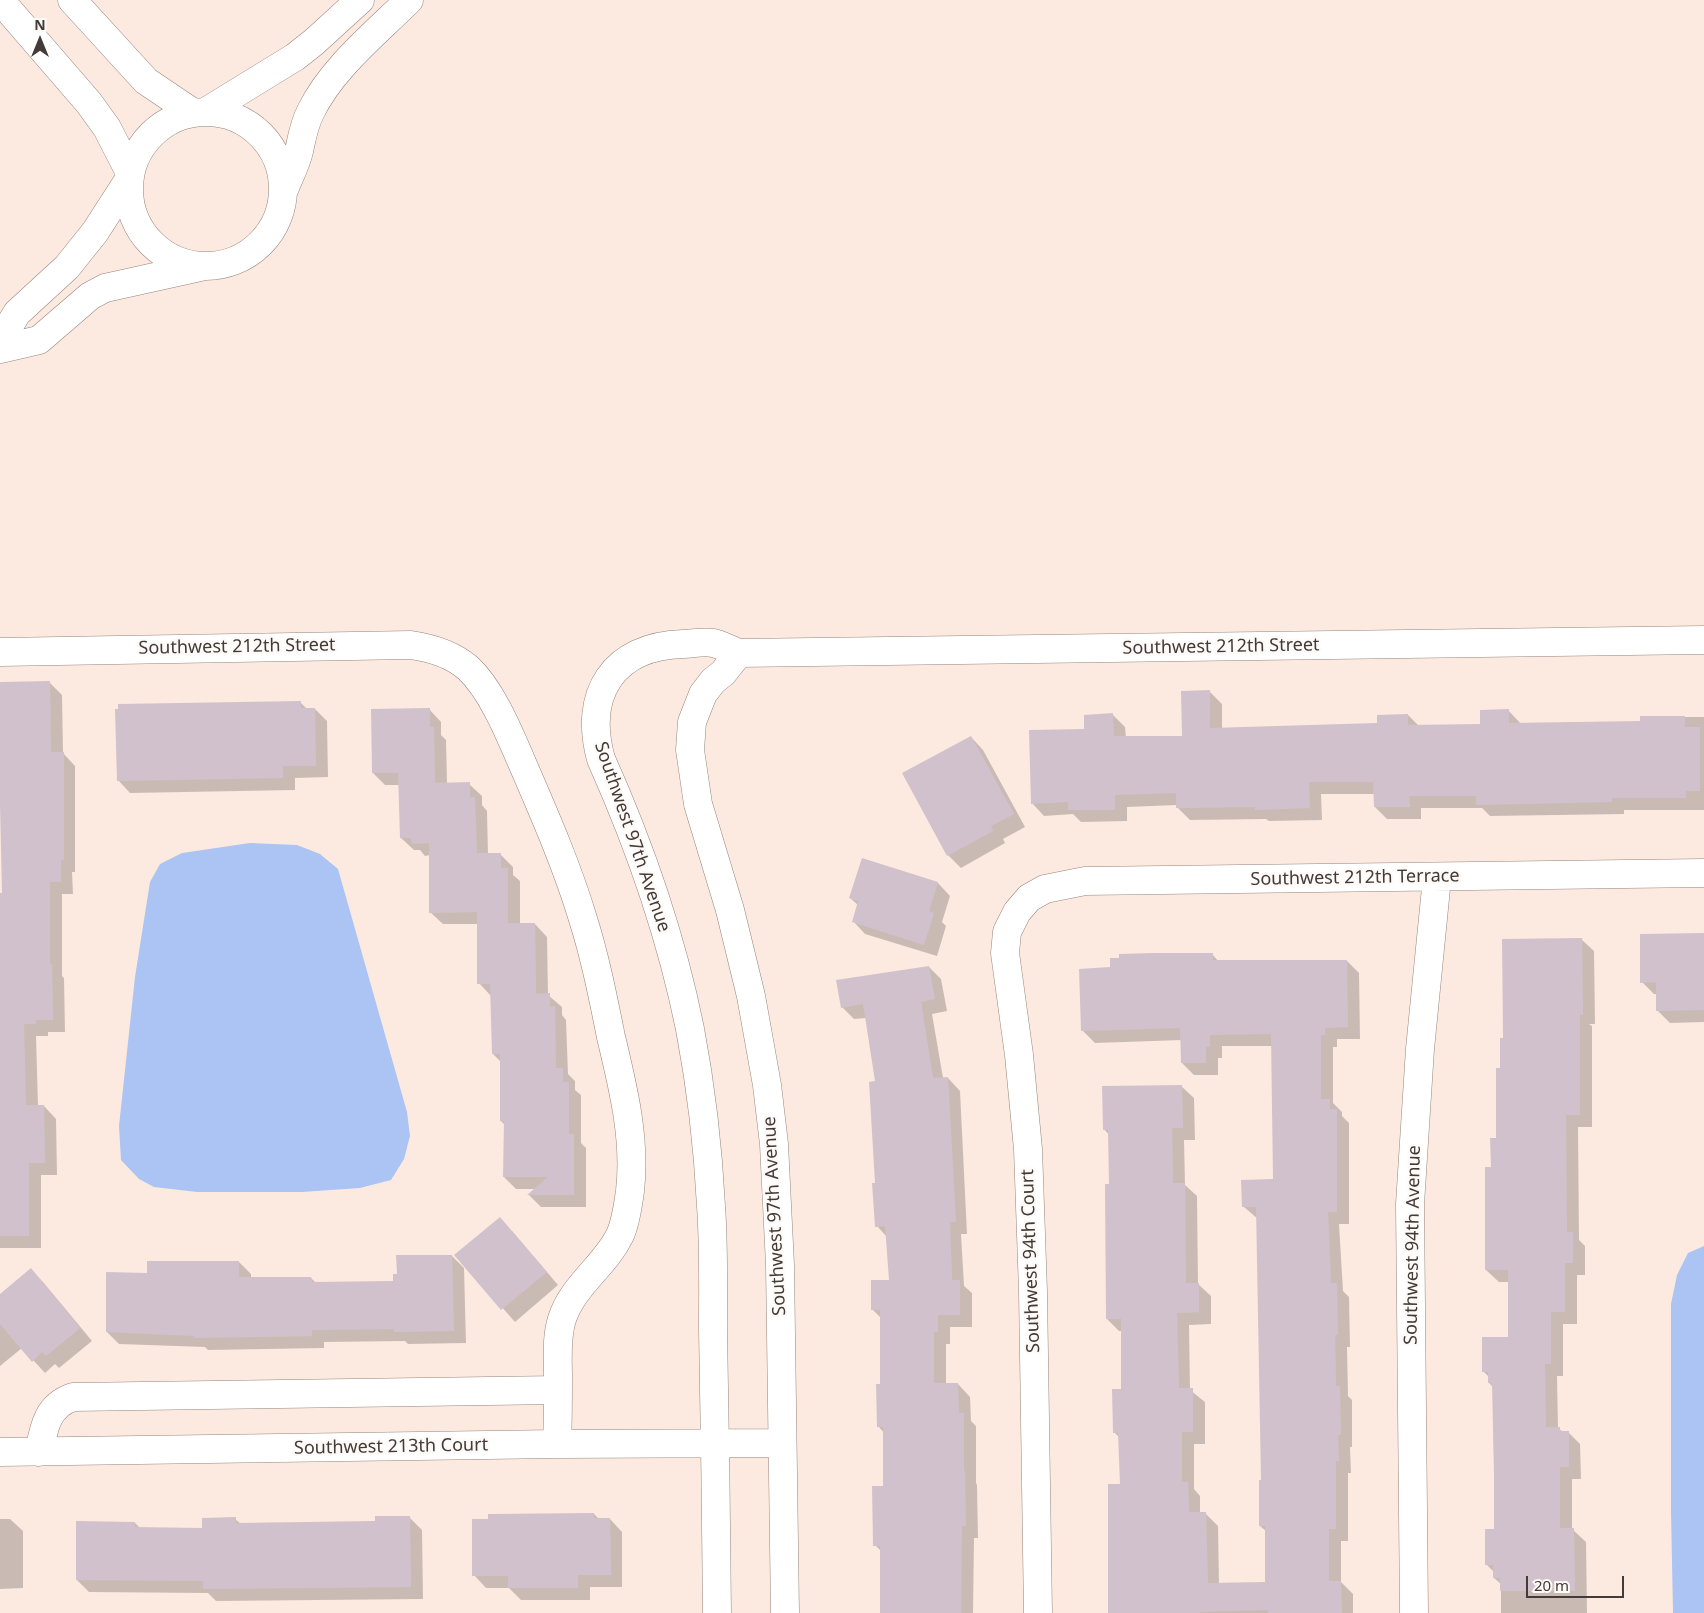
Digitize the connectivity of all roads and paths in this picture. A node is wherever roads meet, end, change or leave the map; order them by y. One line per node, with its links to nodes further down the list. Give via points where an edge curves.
1 (0, 0): 6 (street, via 89,103 107,128)
2 (72, 0): 5 (street, via 146,81)
3 (360, 0): 5 (street, via 295,57)
4 (409, 0): 7 (street, via 336,73 324,90 311,111)
5 (200, 112): 6 (street, via 177,116 151,132 134,158); 7 (street, via 237,117 262,135 278,160)
6 (128, 177): 8 (street, via 133,217 149,243 175,260); 9 (street, via 96,232 68,267 17,313)
7 (284, 190): 8 (street, via 278,220 260,245 235,261)
8 (204, 266): 10 (street, via 105,288 90,296 39,340)
9 (0, 341)
10 (0, 349)
11 (1704, 640): 13 (street, Southwest 212th Street)
12 (0, 652): 17 (street, Southwest 212th Street, via 411,645 428,647 457,660 478,679 503,721 554,834 571,881 601,990 626,1101 631,1139 630,1182 624,1222 613,1247 579,1286 562,1319)
13 (738, 653): 18 (street, Southwest 97th Avenue, via 712,643 673,644 642,651 628,658 616,669 603,690 596,706 595,725 601,759 642,857 661,914 690,1030 712,1208); 19 (street, Southwest 97th Avenue, via 699,701 692,722 691,758 698,804 730,910 751,996 767,1085 778,1204)
14 (1704, 873): 15 (street, Southwest 212th Terrace)
15 (1437, 878): 16 (street, Southwest 212th Terrace, via 1085,881 1044,889 1029,898); 26 (street, Southwest 94th Avenue, via 1420,1049 1410,1204)
16 (1016, 912): 25 (street, Southwest 94th Court, via 1007,932 1005,953 1019,1055 1028,1158)
17 (558, 1390): 20 (street); 22 (street, via 73,1397 53,1410 46,1422)
18 (715, 1442): 19 (street, Southwest 213th Court); 20 (street, Southwest 213th Court); 23 (street, Southwest 97th Avenue)
19 (782, 1442): 24 (street, Southwest 97th Avenue)
20 (558, 1444): 22 (street, Southwest 213th Court)
21 (0, 1452): 22 (street, Southwest 213th Court)
22 (39, 1452)
23 (717, 1613)
24 (784, 1613)
25 (1038, 1613)
26 (1414, 1613)

